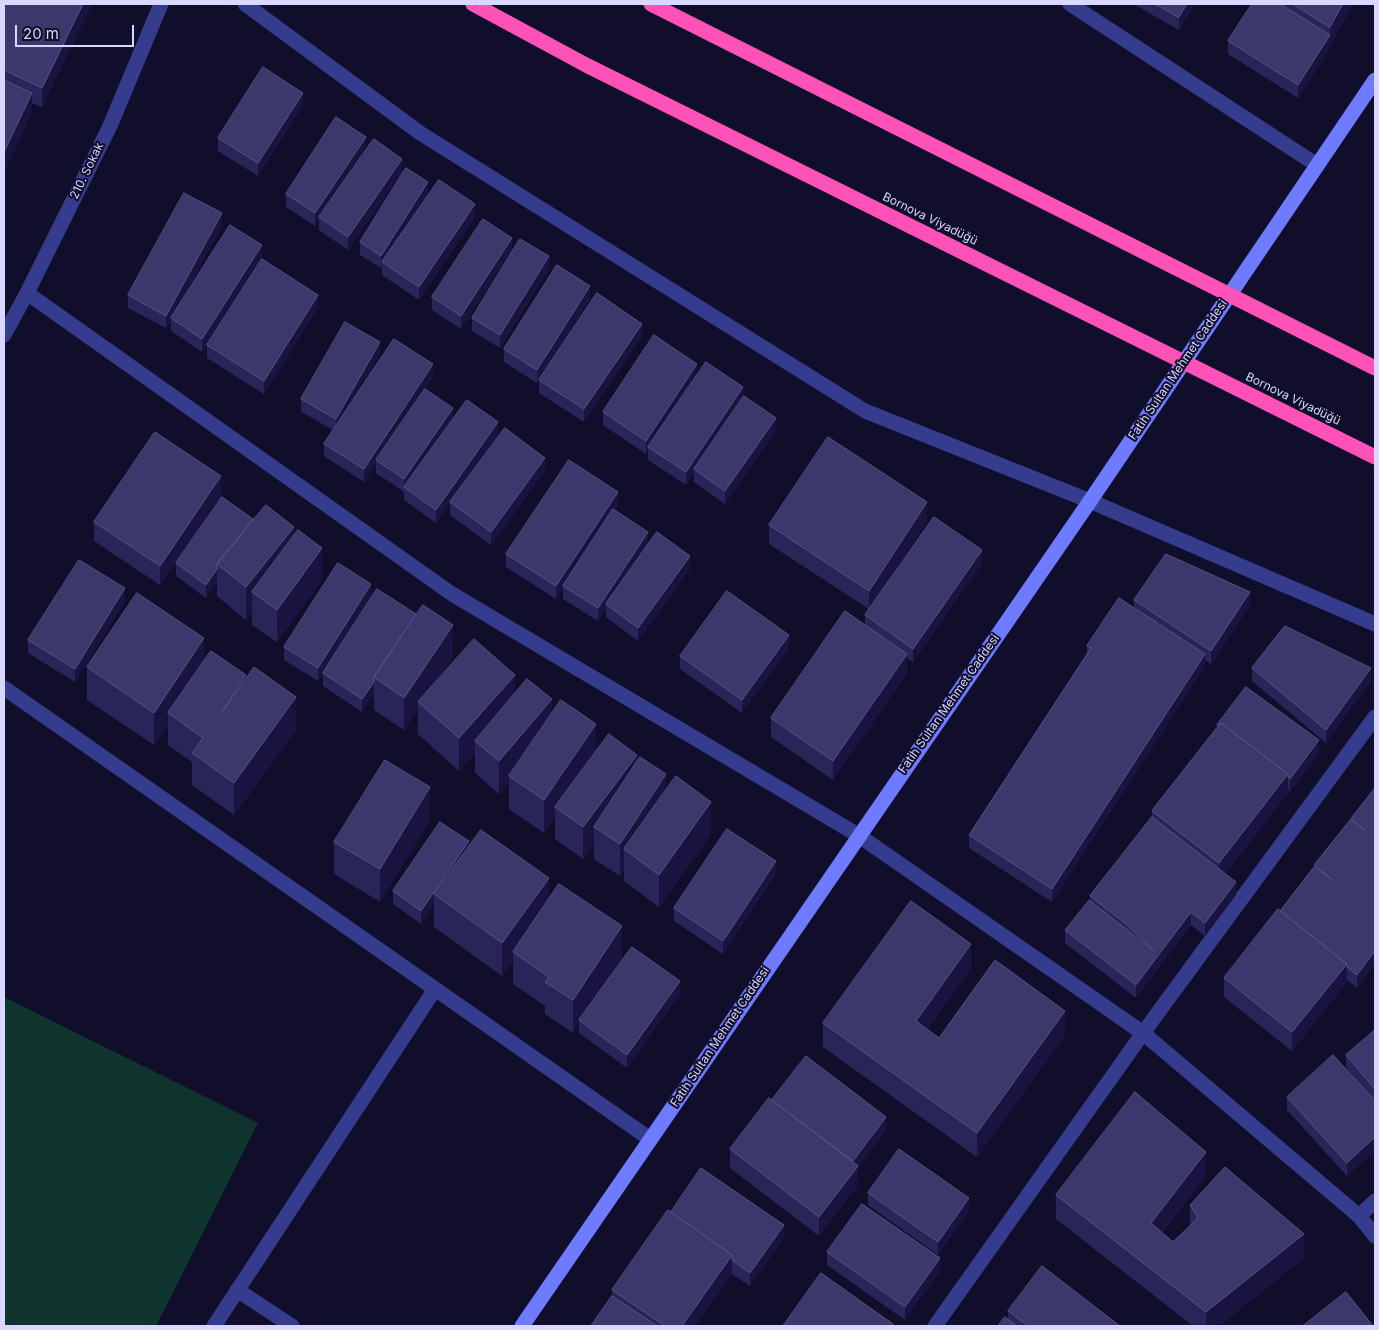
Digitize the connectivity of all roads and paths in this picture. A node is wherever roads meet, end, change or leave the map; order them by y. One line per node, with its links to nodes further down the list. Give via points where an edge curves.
1 (161, 4): 8 (street, 210. Sokak, via 110,126)
2 (246, 4): 12 (street, via 420,133 865,411)
3 (473, 4): 11 (highway, Bornova Viyadüğü, bridge, via 586,65)
4 (651, 4): 10 (highway, bridge)
5 (1070, 4): 7 (street)
6 (1375, 80): 7 (main road, Fatih Sultan Mehmet Caddesi)
7 (1317, 165): 12 (main road, Fatih Sultan Mehmet Caddesi)
8 (27, 293): 9 (street, 210. Sokak); 16 (street, via 452,594)
9 (4, 334)
10 (1375, 368)
11 (1375, 457)
12 (1090, 501): 13 (street); 16 (main road, Fatih Sultan Mehmet Caddesi)
13 (1375, 624)
14 (4, 688): 17 (street)
15 (1375, 717): 18 (street)
16 (858, 835): 18 (street); 19 (main road, Fatih Sultan Mehmet Caddesi)
17 (435, 989): 19 (street); 23 (street)
18 (1143, 1034): 21 (street); 27 (street)
19 (650, 1139): 26 (main road, Fatih Sultan Mehmet Caddesi)
20 (1375, 1201): 21 (street)
21 (1359, 1216): 22 (street)
22 (1375, 1236)
23 (238, 1290): 24 (street); 25 (street)
24 (214, 1326)
25 (292, 1326)
26 (522, 1326)
27 (936, 1326)

